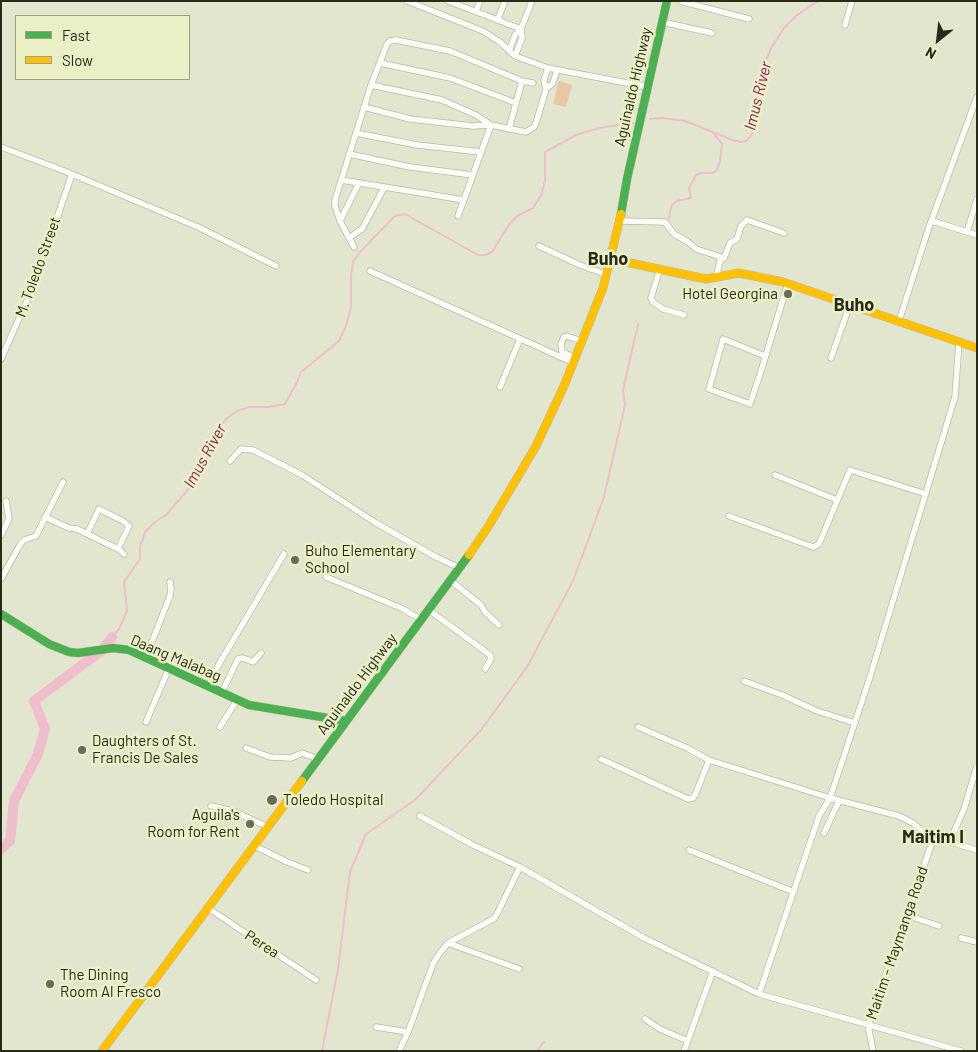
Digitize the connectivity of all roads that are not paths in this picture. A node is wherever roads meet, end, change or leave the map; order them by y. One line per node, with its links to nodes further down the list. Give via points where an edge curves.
1 (407, 1): 16 (street, via 483,31)
2 (480, 1): 9 (street)
3 (505, 1): 11 (street)
4 (532, 1): 14 (street)
5 (667, 1): 12 (main road, Aguinaldo Highway)
6 (680, 1): 10 (street)
7 (852, 1): 13 (street)
8 (452, 2): 9 (street)
9 (476, 12): 11 (street)
10 (749, 19)
11 (498, 20): 14 (street)
12 (662, 22): 15 (street); 24 (main road, Aguinaldo Highway)
13 (845, 24)
14 (521, 30): 16 (street, via 515,35); 17 (street, via 522,38)
15 (712, 33)
16 (509, 51): 17 (street)
17 (515, 56): 19 (street)
18 (380, 63): 21 (street, via 387,44 396,40 462,55); 23 (street); 27 (street, via 450,78)
19 (548, 68): 20 (street); 25 (street, via 544,80)
20 (557, 70): 24 (street); 25 (street)
21 (522, 81): 22 (street); 27 (street)
22 (533, 83)
23 (371, 86): 28 (street); 30 (street, via 442,100)
24 (648, 87): 38 (main road, Aguinaldo Highway)
25 (546, 89): 31 (street, via 534,127 526,132)
26 (977, 97): 29 (street)
27 (516, 104): 31 (street)
28 (364, 107): 30 (street, via 410,119); 32 (street)
29 (975, 107): 47 (street)
30 (491, 125): 31 (street); 34 (street)
31 (509, 129)
32 (356, 134): 34 (street); 35 (street)
33 (1, 147): 36 (street)
34 (481, 152): 37 (street)
35 (349, 154): 37 (street, via 410,167); 39 (street)
36 (72, 174): 56 (street, via 198,227); 70 (street, M. Toledo Street, via 34,285)
37 (473, 175): 43 (street)
38 (627, 179): 46 (main road, Aguinaldo Highway); 59 (main road, Aguinaldo Highway)
39 (341, 180): 40 (street); 45 (street, via 335,200)
40 (359, 183): 41 (street); 45 (street)
41 (384, 188): 43 (street); 51 (street, via 362,229)
42 (977, 199): 48 (street)
43 (464, 200): 44 (street)
44 (458, 216)
45 (340, 221): 51 (street)
46 (620, 221): 54 (main road, Aguinaldo Highway); 55 (street, via 665,222 674,234 696,249 721,257)
47 (932, 221): 48 (street); 65 (street)
48 (967, 232): 50 (street)
49 (784, 233): 55 (street, via 747,220)
50 (977, 235)
51 (349, 238): 53 (street)
52 (538, 246): 59 (street)
53 (354, 247)
54 (611, 259): 57 (main road); 63 (main road, Aguinaldo Highway)
55 (720, 260): 60 (street)
56 (276, 266)
57 (660, 268): 60 (main road, via 692,277); 64 (street, via 653,302 662,309)
58 (370, 271): 66 (street)
59 (602, 272): 63 (main road, Aguinaldo Highway)
60 (716, 278): 61 (main road, via 739,273)
61 (788, 284): 62 (main road); 71 (street)
62 (850, 304): 65 (main road); 72 (street)
63 (593, 310): 67 (main road, Aguinaldo Highway)
64 (684, 315)
65 (899, 321): 68 (main road)
66 (520, 339): 73 (street); 74 (street)
67 (582, 341): 73 (main road, Aguinaldo Highway); 73 (street, via 566,336 561,344 562,352)
68 (959, 342): 69 (main road); 78 (street, via 955,397)
69 (977, 348)
70 (2, 355)
71 (765, 356): 71 (street, via 750,404 709,389 723,339)
72 (831, 358)
73 (575, 361): 88 (main road, Aguinaldo Highway, via 532,453)
74 (500, 387)
75 (230, 461): 88 (street, via 241,449 253,450 302,475 376,523)
76 (775, 475): 79 (street)
77 (63, 482): 82 (street)
78 (926, 494): 79 (street, via 850,470); 107 (street)
79 (837, 500): 81 (street, via 819,544 813,547)
80 (6, 501): 84 (street, via 9,519)
81 (729, 516)
82 (45, 517): 83 (street); 90 (street, via 36,536 21,543)
83 (87, 534): 85 (street); 85 (street, via 99,510 123,520 129,526)
84 (1, 535)
85 (118, 549): 86 (street)
86 (124, 554)
87 (284, 554): 102 (street)
88 (460, 568): 91 (main road, Aguinaldo Highway)
89 (326, 577): 95 (street)
90 (1, 579)
91 (451, 581): 93 (main road, Aguinaldo Highway); 96 (street, via 481,605)
92 (170, 582): 98 (street, via 170,596)
93 (429, 610): 95 (main road, Aguinaldo Highway); 100 (street, via 490,655)
94 (1, 614): 98 (main road, Daang Malabag, via 49,644 78,654 121,648)
95 (422, 620): 106 (main road, Aguinaldo Highway)
96 (498, 625)
97 (260, 653): 103 (street, via 253,662 243,658 238,660)
98 (146, 658): 99 (main road, Daang Malabag)
99 (169, 668): 102 (main road, Daang Malabag); 105 (street)
100 (486, 669)
101 (744, 681): 107 (street, via 816,711)
102 (208, 687): 103 (main road, Daang Malabag)
103 (222, 692): 104 (main road, Daang Malabag)
104 (237, 700): 106 (main road, Daang Malabag, via 262,708); 108 (street)
105 (146, 722)
106 (346, 722): 112 (main road, Aguinaldo Highway)
107 (855, 723): 115 (street)
108 (220, 727)
109 (638, 727): 113 (street)
110 (246, 748): 112 (street, via 270,757 291,758 302,753)
111 (601, 759): 113 (street, via 688,800 693,798)
112 (318, 760): 119 (main road, Aguinaldo Highway)
113 (709, 760): 115 (street)
114 (977, 766): 122 (street)
115 (830, 798): 116 (street); 128 (street, via 819,816)
116 (839, 800): 120 (street); 121 (street, via 899,816)
117 (211, 806): 119 (street, via 239,813)
118 (420, 816): 126 (street)
119 (268, 827): 123 (main road, Aguinaldo Highway)
120 (824, 833)
121 (934, 837): 122 (street); 130 (street, Maitim - Maymanga Road)
122 (950, 841): 125 (street)
123 (254, 846): 127 (street); 129 (main road, Aguinaldo Highway)
124 (689, 850): 128 (street)
125 (977, 850)
126 (520, 866): 134 (street, via 494,918); 136 (street, via 644,938)
127 (308, 870)
128 (794, 892): 138 (street)
129 (208, 908): 137 (street, Perea); 144 (main road, Aguinaldo Highway)
130 (906, 915): 131 (street); 140 (street, Maitim - Maymanga Road)
131 (939, 926)
132 (961, 938): 133 (street)
133 (977, 942)
134 (448, 943): 135 (street); 142 (street, via 433,964)
135 (519, 969)
136 (713, 971): 138 (street); 143 (street)
137 (316, 980)
138 (759, 994): 140 (street)
139 (646, 1019): 143 (street)
140 (868, 1025): 147 (street, Maitim - Maymanga Road); 148 (street)
141 (376, 1027): 142 (street)
142 (408, 1032): 145 (street)
143 (688, 1041): 146 (street)
144 (102, 1051)
145 (399, 1051)
146 (684, 1051)
147 (873, 1051)
148 (960, 1051)

